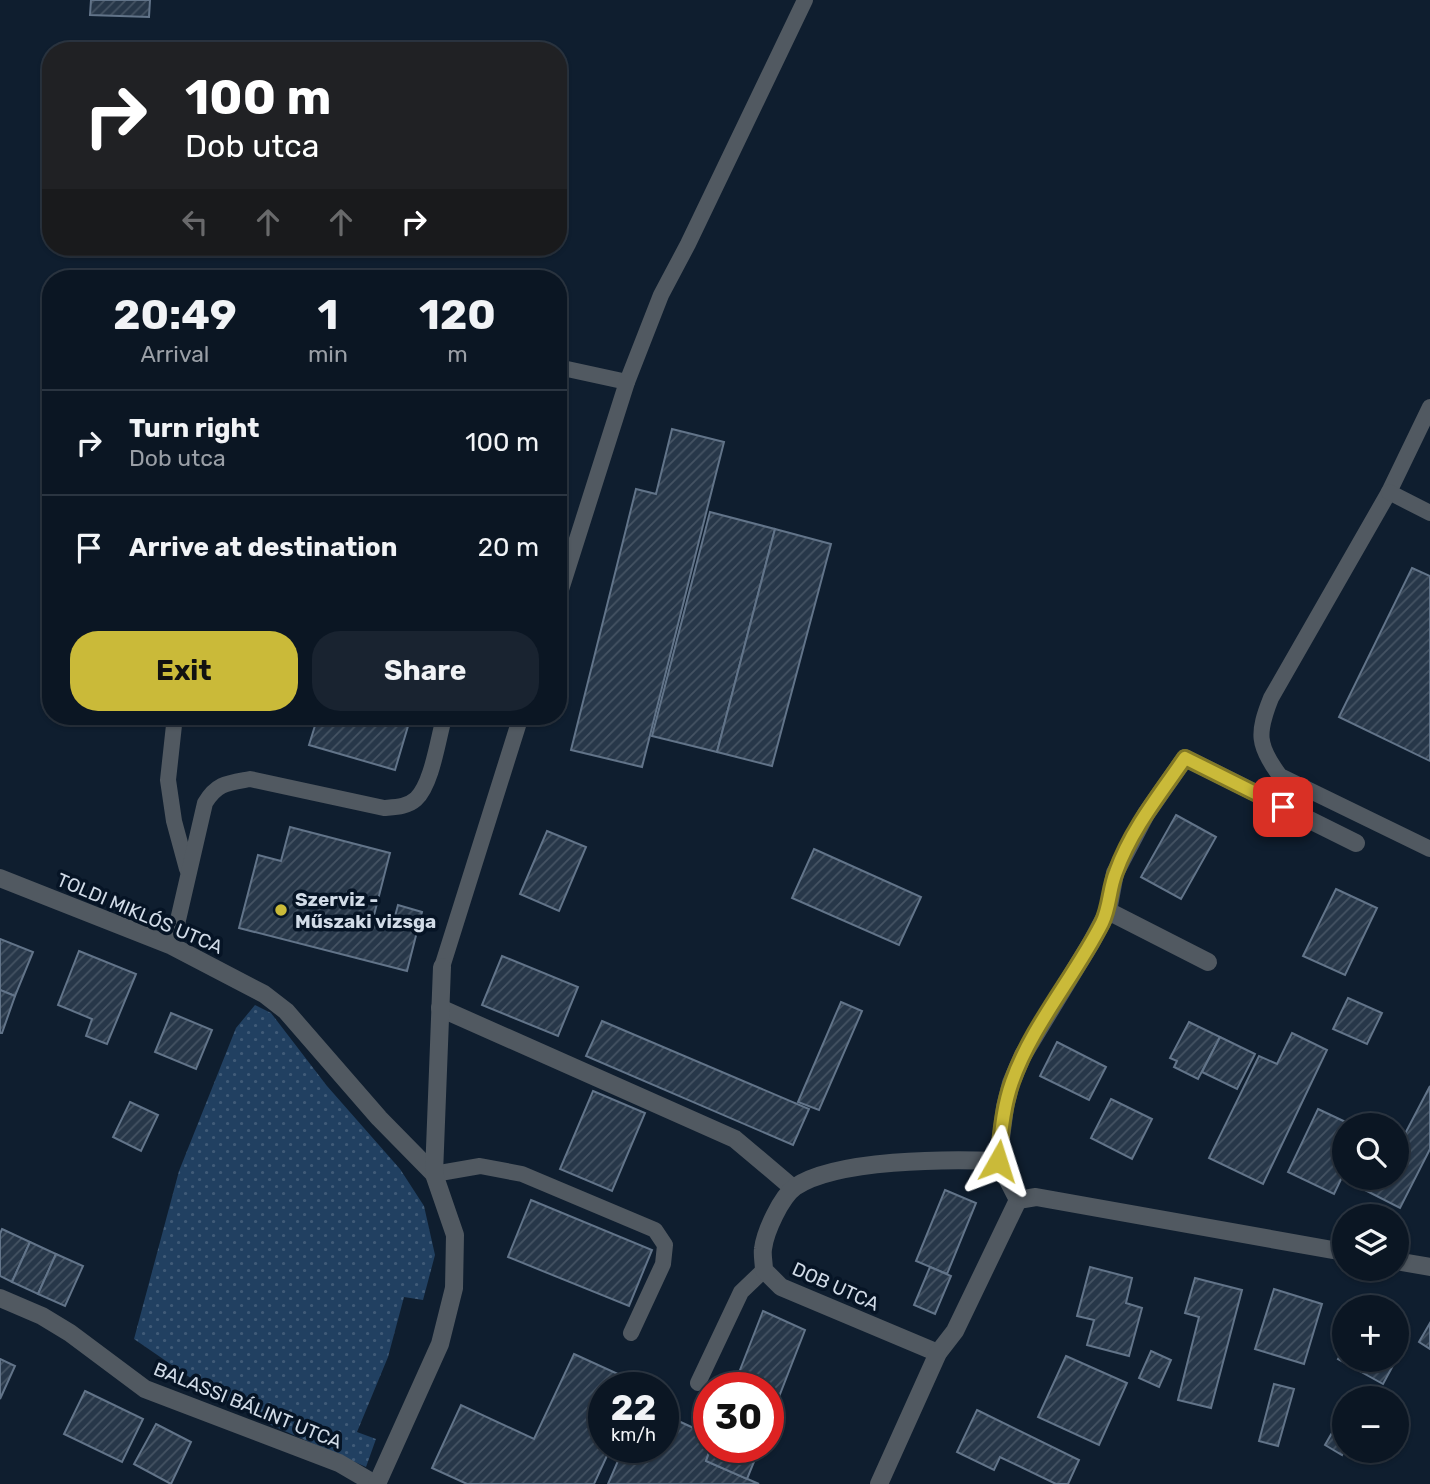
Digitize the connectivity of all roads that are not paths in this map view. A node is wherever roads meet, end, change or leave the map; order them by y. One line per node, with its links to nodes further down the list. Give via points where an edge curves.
1 (805, 0): 3 (lane, via 661,295)
2 (567, 368): 3 (lane)
3 (627, 382): 7 (lane)
4 (1430, 407): 5 (lane)
5 (1389, 492): 6 (lane); 12 (lane, via 1271,698 1261,741 1266,758 1280,776)
6 (1430, 513)
7 (567, 571)
8 (174, 725): 13 (lane, via 168,780 173,821)
9 (442, 725): 13 (lane, via 426,783 417,798 403,807 384,808 250,779 213,789 205,803)
10 (518, 725): 18 (lane)
11 (1356, 844): 15 (street, via 1185,758 1146,814 1115,873)
12 (1430, 849)
13 (188, 872): 16 (lane)
14 (0, 878): 16 (street, TOLDI MIKLÓS UTCA)
15 (1108, 911): 17 (street); 20 (street, via 1023,1055 1005,1107)
16 (172, 946): 21 (street, TOLDI MIKLÓS UTCA, via 264,994 286,1011)
17 (1208, 962)
18 (442, 967): 19 (street, TOLDI MIKLÓS UTCA)
19 (440, 1008): 21 (street, TOLDI MIKLÓS UTCA); 22 (street, via 735,1139)
20 (998, 1161): 22 (street, via 954,1159 869,1166 820,1175); 23 (street)
21 (434, 1174): 29 (lane, via 480,1166 522,1174 655,1230 665,1245 663,1264); 32 (street, TOLDI MIKLÓS UTCA, via 455,1235 454,1288 440,1344)
22 (793, 1188): 27 (street, DOB UTCA, via 773,1217 763,1249)
23 (1018, 1200): 24 (street, via 1036,1197); 30 (street, via 955,1331)
24 (1332, 1250)
25 (1409, 1264): 26 (street)
26 (1430, 1268)
27 (764, 1270): 30 (street, DOB UTCA, via 781,1287); 31 (lane, via 741,1292)
28 (0, 1298): 32 (street, BALASSI BÁLINT UTCA, via 70,1333 145,1388 339,1463)
29 (631, 1333)
30 (938, 1353): 33 (street)
31 (703, 1372)
32 (376, 1484)
33 (879, 1484)

